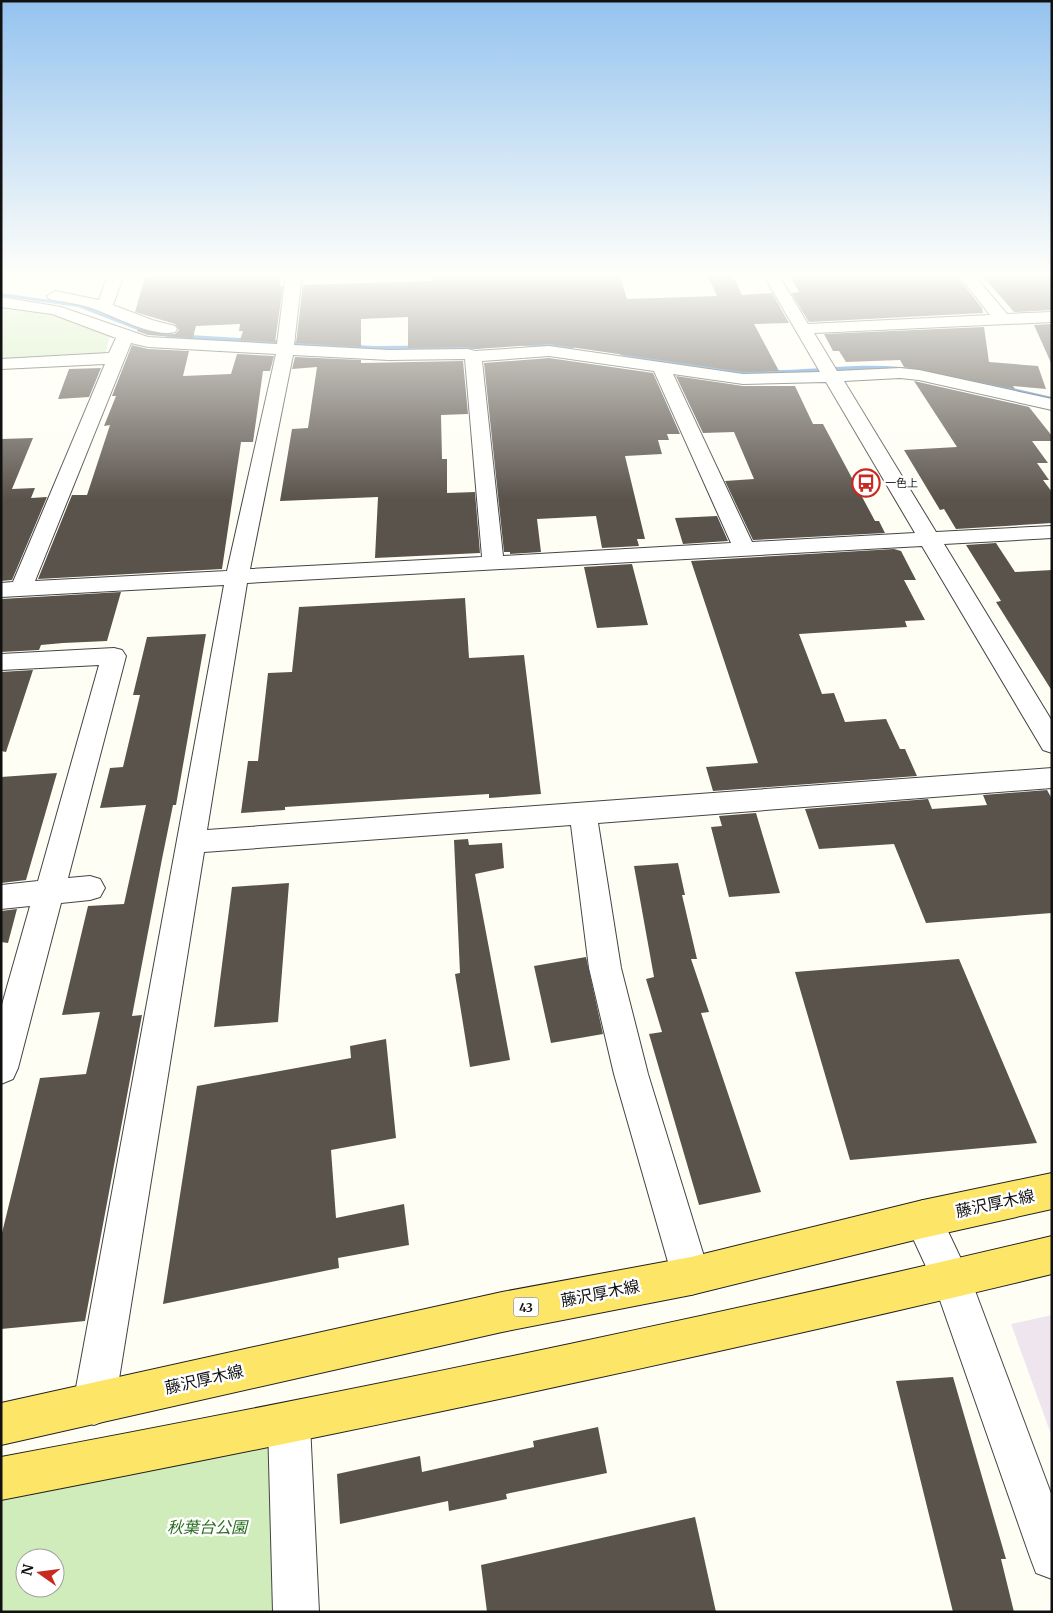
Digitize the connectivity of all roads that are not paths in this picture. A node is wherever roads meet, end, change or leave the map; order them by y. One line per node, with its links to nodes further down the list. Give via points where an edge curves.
1 (120, 349): 7 (street)
2 (285, 349): 16 (street)
3 (368, 349): 6 (street)
4 (635, 349): 10 (street, via 737,365)
5 (815, 349): 10 (street)
6 (473, 356): 9 (street, via 549,351); 15 (street)
7 (117, 358): 8 (street); 17 (street)
8 (1, 364)
9 (662, 369): 10 (street, via 743,380); 14 (street)
10 (827, 370): 11 (street, via 919,375); 13 (street)
11 (1052, 405)
12 (1052, 532): 13 (street)
13 (929, 538): 14 (street); 19 (street)
14 (744, 548): 15 (street)
15 (493, 563): 16 (street)
16 (237, 577): 17 (street); 22 (street)
17 (11, 590)
18 (1, 662): 24 (street, via 114,656)
19 (1052, 743)
20 (1052, 778): 21 (street)
21 (583, 813): 22 (street); 30 (street, via 605,968 631,1074)
22 (192, 842): 32 (street)
23 (90, 888): 24 (street)
24 (50, 892): 25 (street); 26 (street)
25 (1, 897)
26 (1, 1068)
27 (1052, 1191): 28 (main road, 藤沢厚木線 / 43)
28 (923, 1218): 30 (main road, 藤沢厚木線 / 43); 31 (street)
29 (1052, 1255): 31 (main road)
30 (690, 1276): 32 (main road, 藤沢厚木線 / 43, via 502,1312)
31 (952, 1280): 34 (main road); 36 (street)
32 (94, 1404): 33 (main road, 藤沢厚木線 / 43)
33 (1, 1424)
34 (290, 1424): 35 (main road); 37 (street)
35 (1, 1479)
36 (1052, 1557)
37 (296, 1612)

